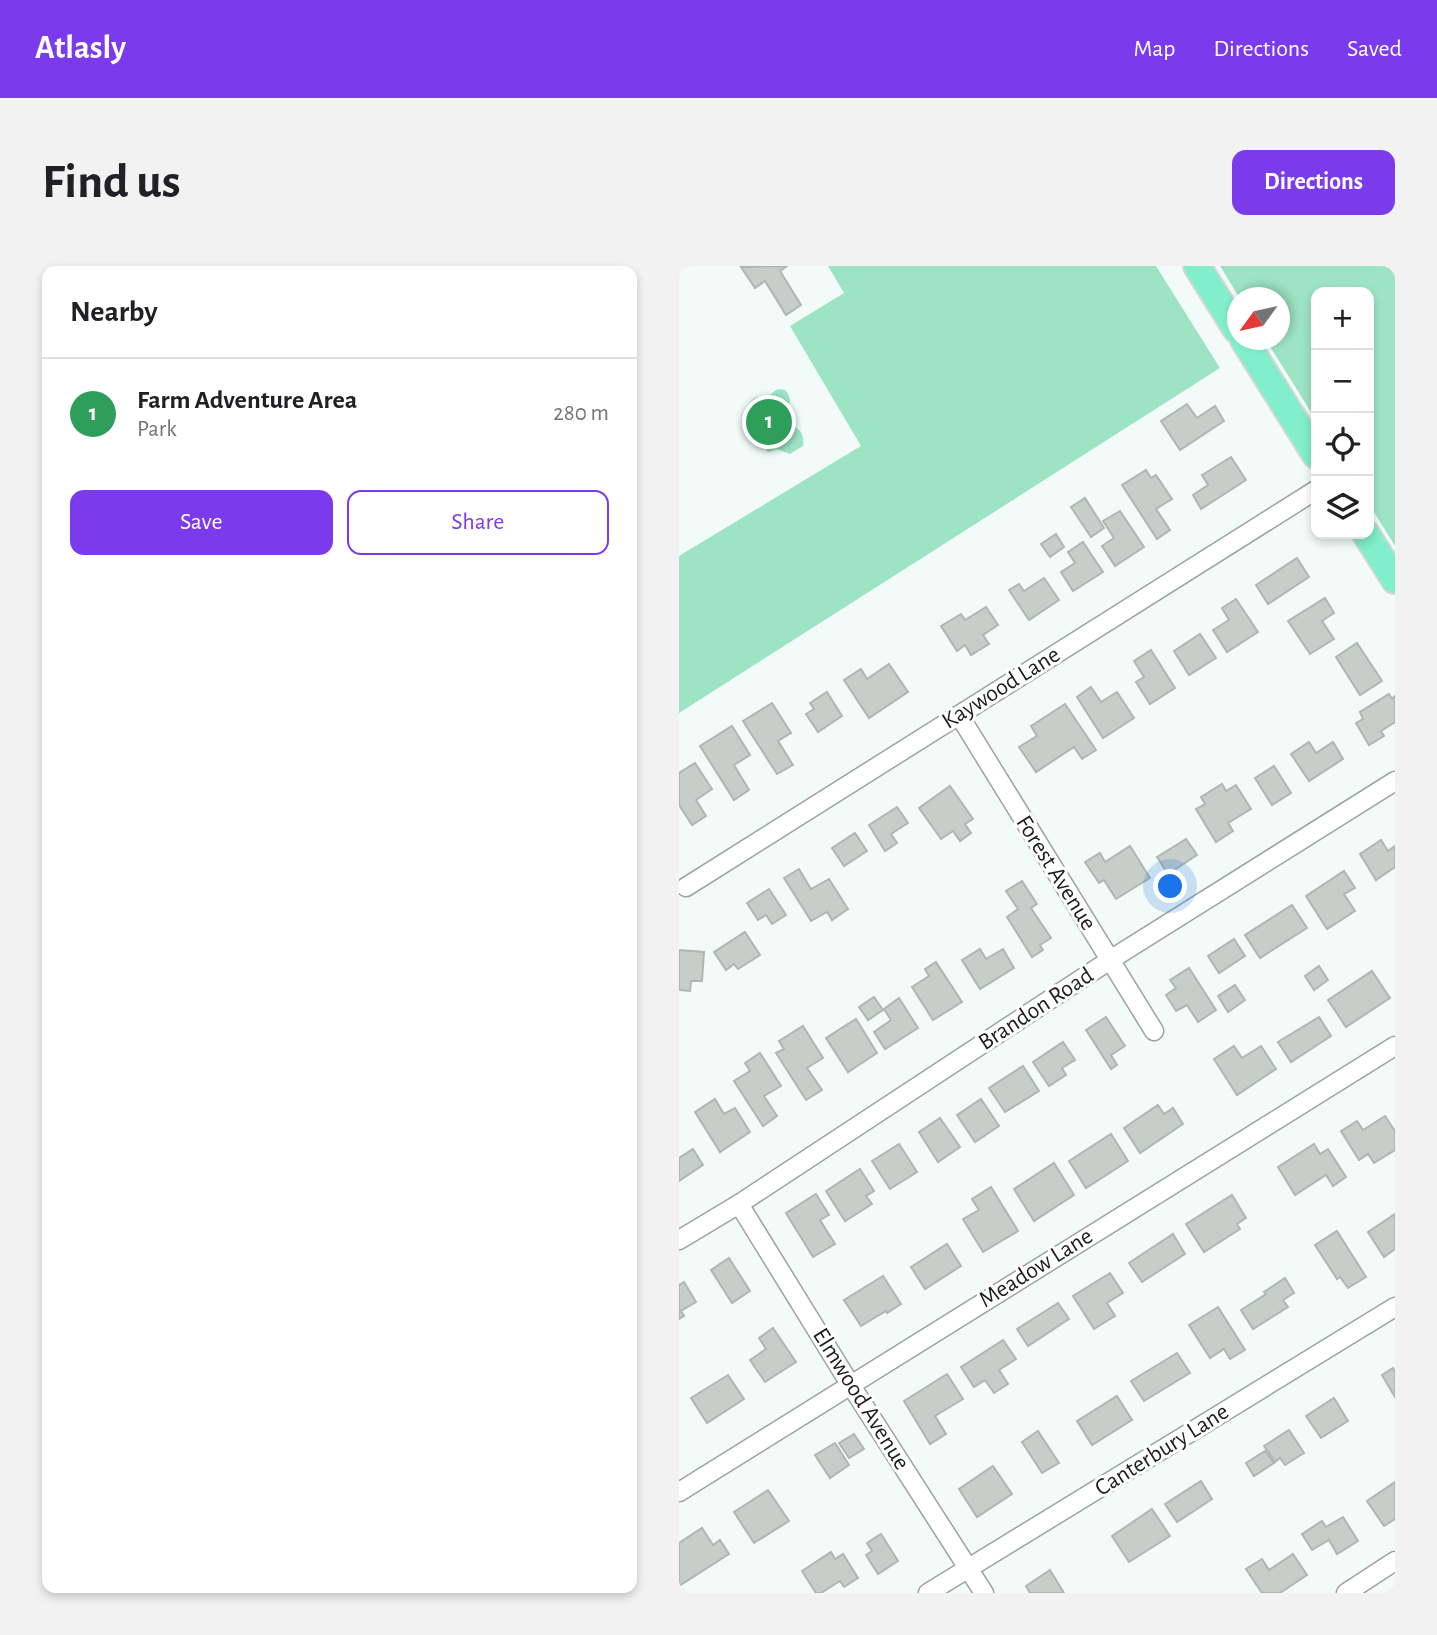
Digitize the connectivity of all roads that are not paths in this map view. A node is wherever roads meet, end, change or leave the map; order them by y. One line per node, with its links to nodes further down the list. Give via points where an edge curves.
1 (1198, 266): 2 (main road)
2 (1227, 314)
3 (1250, 350): 4 (main road)
4 (1311, 448)
5 (1311, 493): 8 (street, Kaywood Lane)
6 (1369, 539): 7 (main road)
7 (1395, 580)
8 (959, 715): 10 (street, Kaywood Lane); 11 (street, Forest Avenue)
9 (1395, 780): 11 (street, Brandon Road)
10 (686, 887)
11 (1110, 960): 12 (street, Forest Avenue); 14 (street, Brandon Road)
12 (1154, 1031)
13 (1395, 1046): 17 (street, Meadow Lane)
14 (739, 1204): 15 (street, Brandon Road); 17 (street, Elmwood Avenue)
15 (679, 1240)
16 (1395, 1307): 20 (street, Canterbury Lane)
17 (850, 1384): 18 (street, Meadow Lane); 20 (street, Elmwood Avenue)
18 (679, 1492)
19 (1395, 1561): 23 (street)
20 (969, 1569): 21 (street, Canterbury Lane); 22 (street, Elmwood Avenue)
21 (928, 1593)
22 (984, 1593)
23 (1346, 1593)

